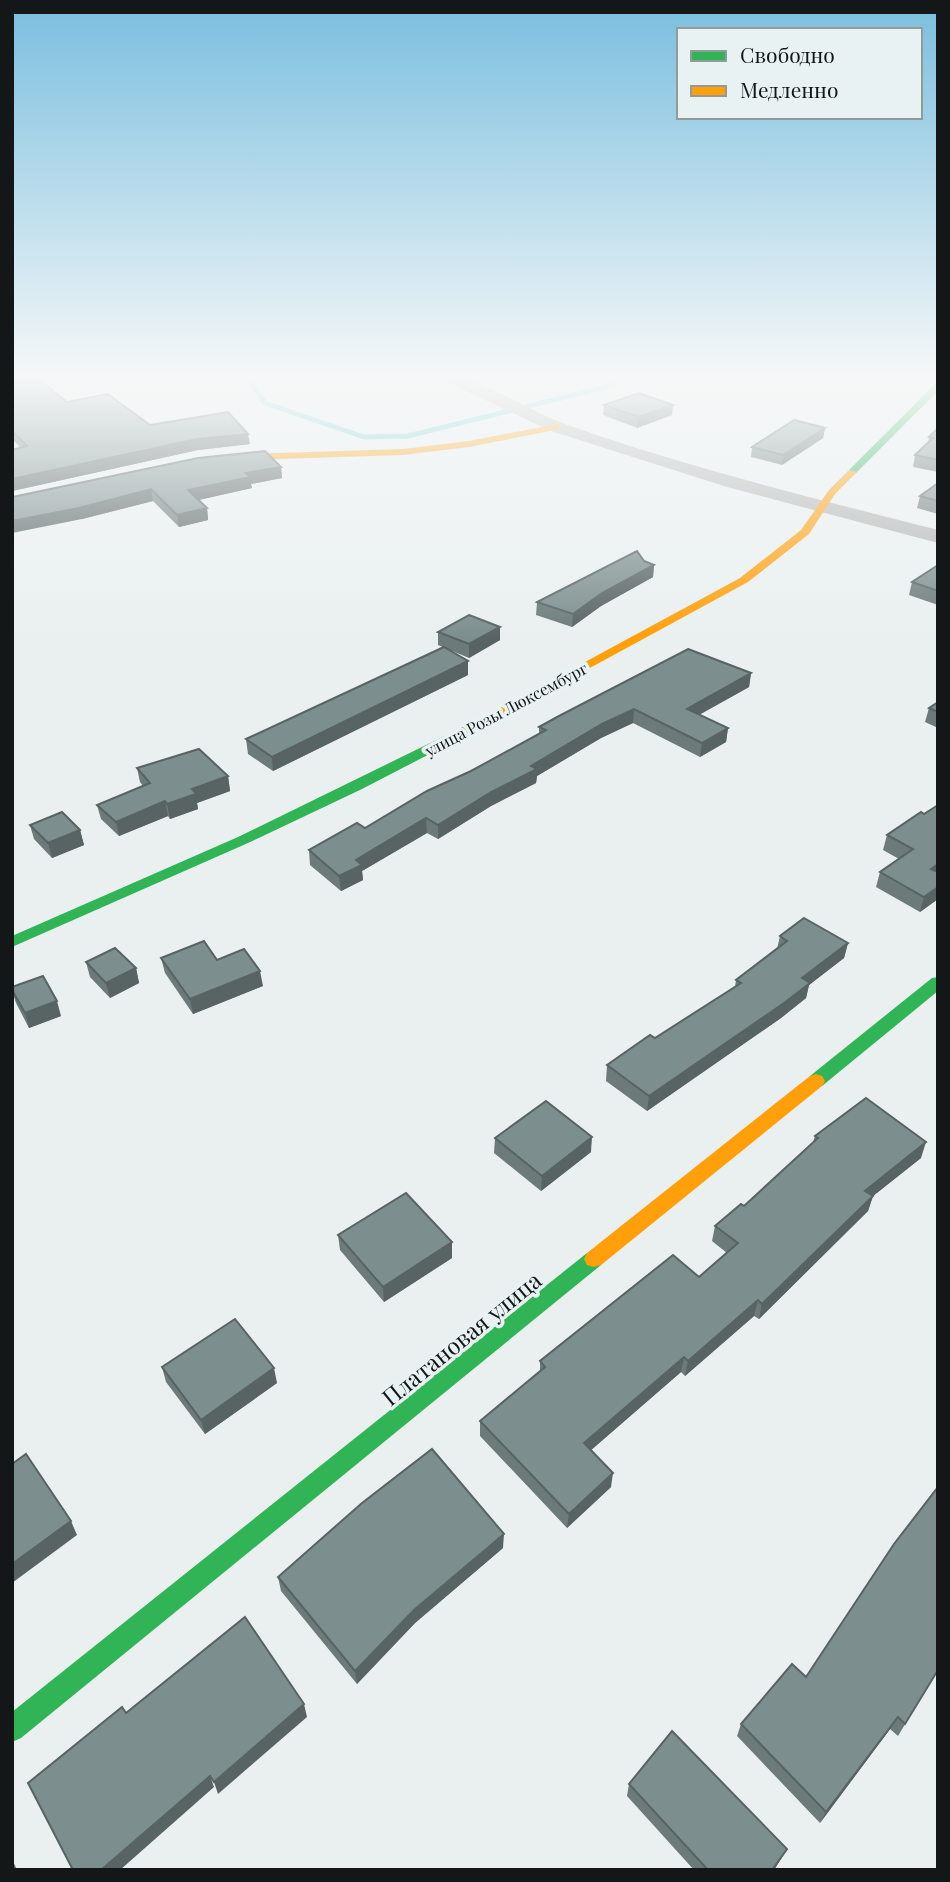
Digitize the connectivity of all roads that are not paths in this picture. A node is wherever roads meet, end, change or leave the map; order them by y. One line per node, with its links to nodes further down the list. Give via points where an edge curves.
1 (669, 463): 3 (street)
2 (866, 463): 3 (street, улица Розы Люксембург)
3 (823, 505): 4 (street); 5 (street, улица Розы Люксембург, via 805,532 720,593 395,768 235,845)
4 (938, 537)
5 (12, 942)
6 (938, 982): 7 (street, Платановая улица)
7 (12, 1729)

